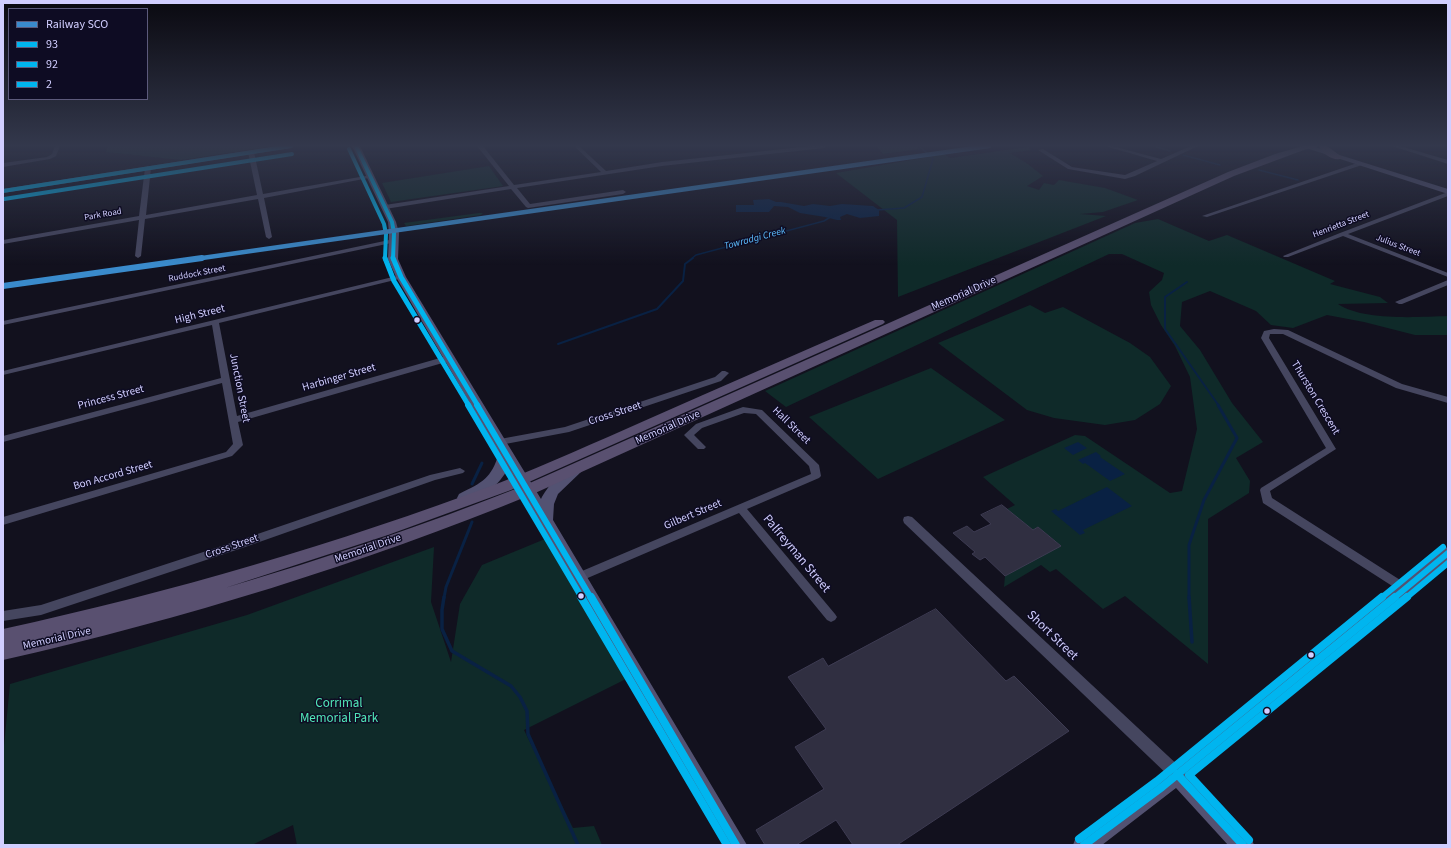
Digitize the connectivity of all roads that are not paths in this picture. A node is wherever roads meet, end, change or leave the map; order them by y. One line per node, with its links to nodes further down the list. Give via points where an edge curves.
1 (37, 186): 12 (main road)
2 (146, 186): 18 (street)
3 (258, 186): 15 (street)
4 (324, 186): 15 (street, Park Road)
5 (375, 186): 16 (main road)
6 (523, 186): 11 (street)
7 (1189, 186): 44 (main road, Memorial Drive)
8 (1205, 186): 41 (main road, Memorial Drive)
9 (1296, 186): 17 (street)
10 (1425, 186): 14 (main road)
11 (514, 187): 13 (street, via 528,206); 16 (street)
12 (3, 191)
13 (623, 192)
14 (1448, 193): 19 (street, Henrietta Street)
15 (261, 197): 18 (street, Park Road); 20 (street)
16 (385, 207): 21 (main road, via 393,224)
17 (1205, 216)
18 (142, 218): 22 (street, Park Road); 23 (street)
19 (1342, 234): 24 (street, Henrietta Street); 25 (street, Julius Street)
20 (269, 237)
21 (394, 241): 26 (main road, via 393,259); 29 (street, Ruddock Street)
22 (3, 242)
23 (138, 256)
24 (1286, 256)
25 (1448, 275)
26 (401, 277): 30 (street, High Street); 31 (main road)
27 (1448, 282): 28 (street)
28 (1399, 302)
29 (3, 322)
30 (215, 322): 32 (street, High Street); 34 (street, Junction Street)
31 (450, 358): 36 (street, Harbinger Street); 39 (main road)
32 (3, 373)
33 (725, 373): 39 (street, Cross Street, via 718,379 566,430)
34 (226, 379): 36 (street, Junction Street); 37 (street, Princess Street)
35 (1448, 400): 52 (street, Thurston Crescent, via 1399,386 1285,332 1267,333 1265,338 1331,449 1265,490 1267,500)
36 (234, 420): 40 (street, Junction Street, via 238,445)
37 (3, 440)
38 (701, 447): 43 (street, Hall Street, via 689,435 699,426 743,410 759,412 814,465)
39 (503, 448): 44 (main road); 46 (main road, via 501,470 496,478 478,491)
40 (229, 454): 48 (street, Bon Accord Street)
41 (582, 466): 44 (main road, Memorial Drive); 49 (main road, via 564,479 550,495 545,507)
42 (460, 472): 53 (street, Cross Street, via 433,477 41,610)
43 (816, 476): 45 (street, Gilbert Street)
44 (525, 485): 46 (main road, Memorial Drive); 49 (main road); 56 (main road, Memorial Drive, via 401,538 273,580 119,625)
45 (740, 508): 51 (street, Gilbert Street); 54 (street, Palfreyman Street)
46 (438, 512): 55 (main road, Memorial Drive, via 327,550 218,583)
47 (908, 520): 57 (street, Short Street)
48 (3, 521)
49 (546, 522): 51 (main road)
50 (1448, 553): 52 (main road)
51 (579, 577): 58 (main road)
52 (1404, 588): 57 (main road)
53 (3, 616)
54 (830, 617)
55 (3, 637)
56 (3, 652)
57 (1176, 774): 59 (main road); 60 (main road)
58 (736, 845)
59 (1084, 845)
60 (1243, 845)

